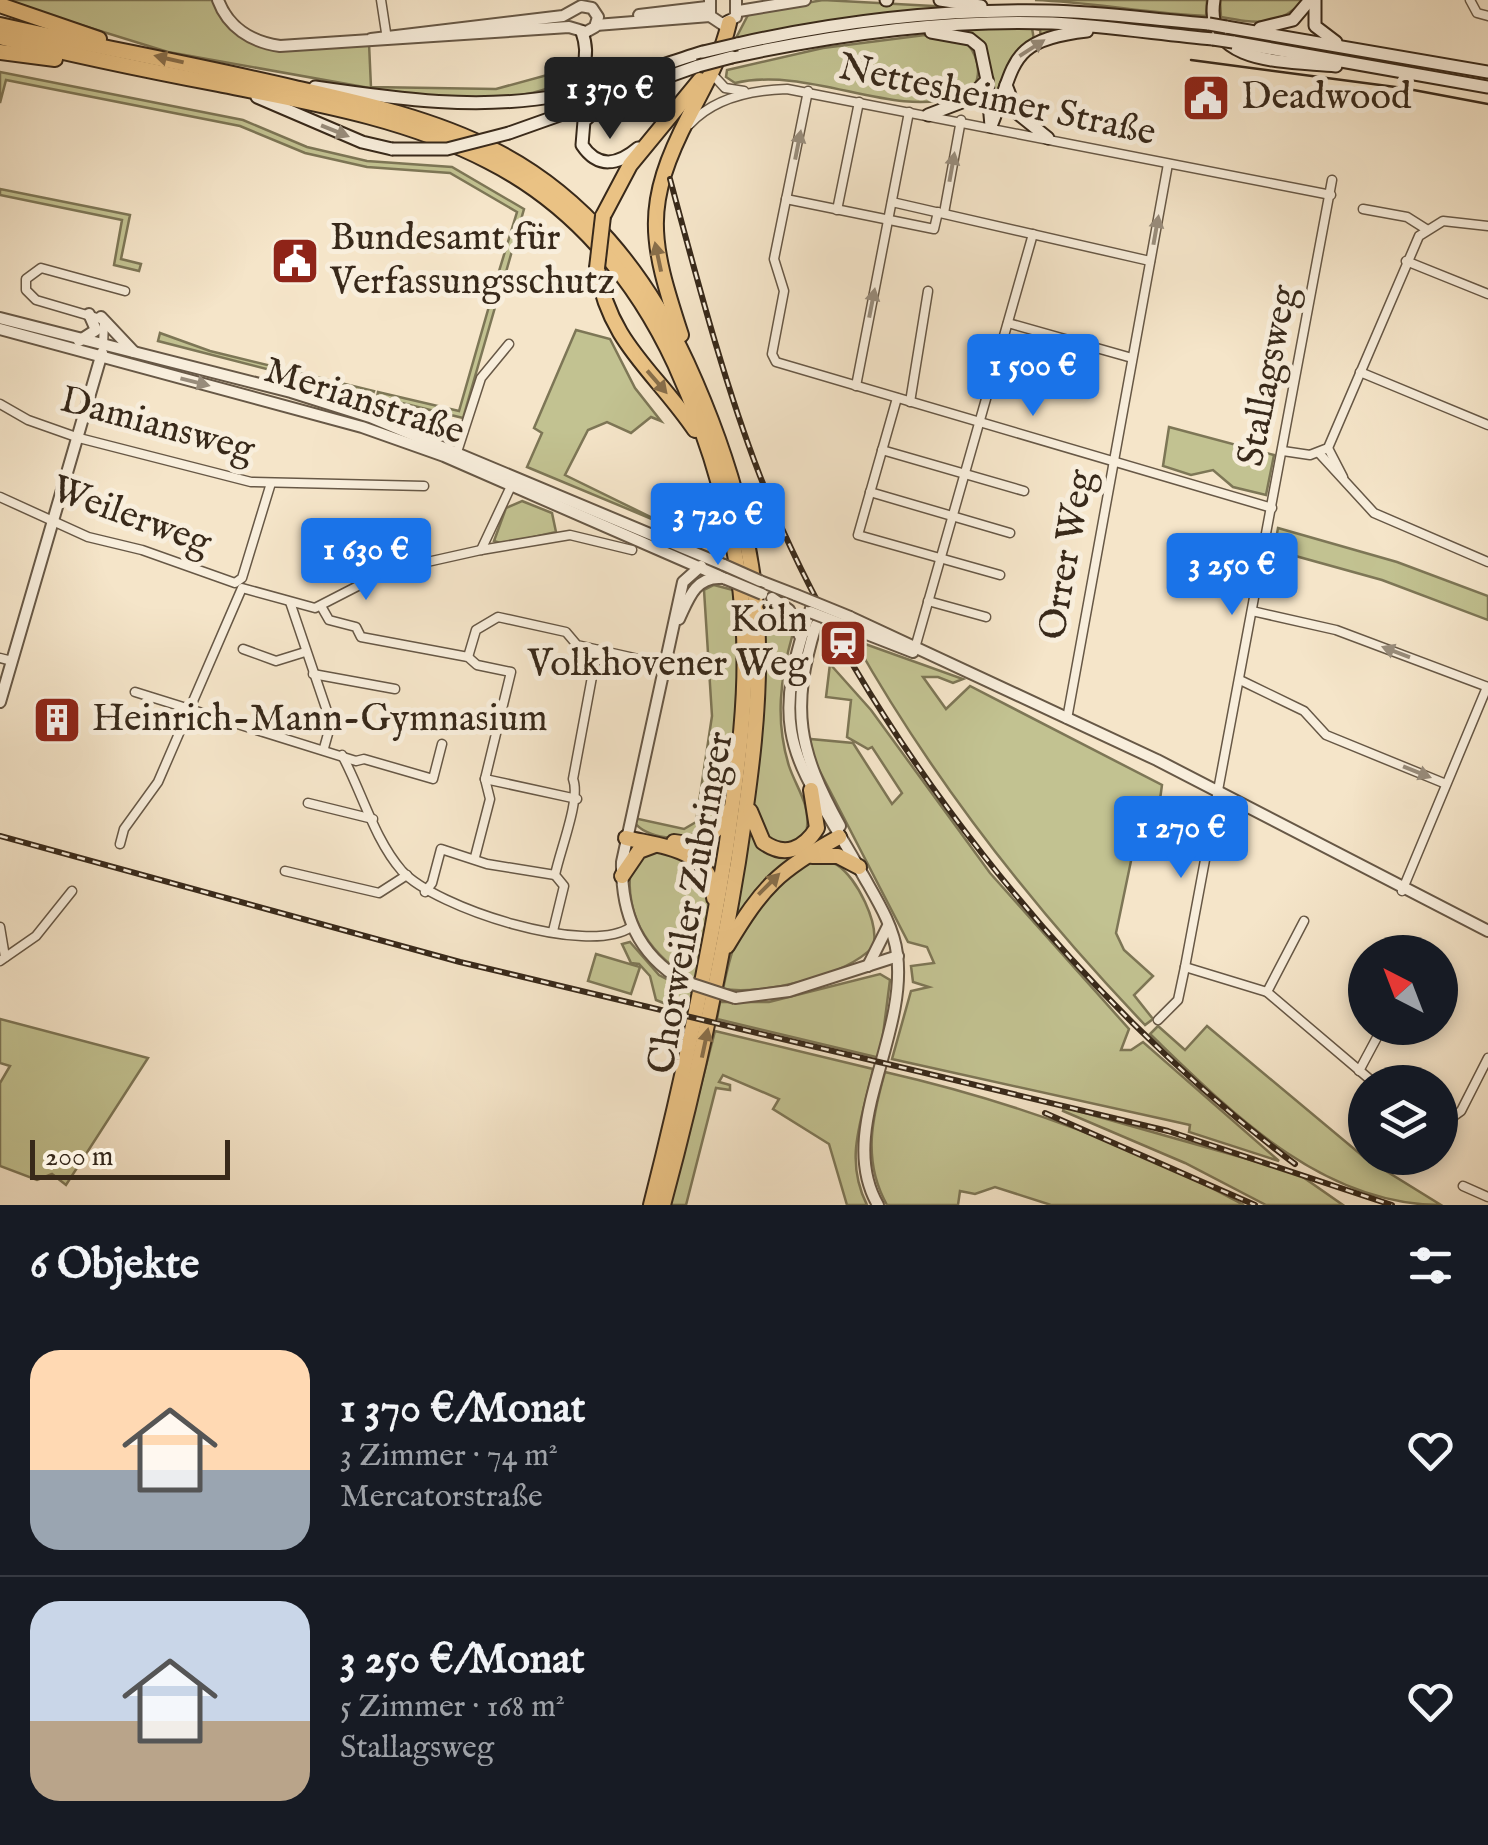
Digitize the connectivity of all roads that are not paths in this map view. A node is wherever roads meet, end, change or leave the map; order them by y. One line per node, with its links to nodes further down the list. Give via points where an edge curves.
1 (218, 0): 21 (street, via 230,22 266,44)
2 (381, 0): 21 (street)
3 (805, 0): 9 (street)
4 (940, 0): 10 (main road)
5 (1214, 0): 25 (main road, via 1215,25 1243,54 1350,68)
6 (1312, 0): 16 (main road, via 1275,28); 23 (main road, via 1318,31)
7 (1470, 0): 12 (street)
8 (0, 5): 22 (highway)
9 (723, 10): 13 (street); 28 (highway); 40 (highway, via 708,66)
10 (1010, 11): 16 (main road, bridge); 32 (main road, bridge, via 834,24 703,52)
11 (573, 14): 13 (street, via 587,6); 15 (street); 18 (street)
12 (1488, 16)
13 (597, 21): 18 (street)
14 (0, 24): 22 (highway)
15 (502, 26): 18 (street); 21 (street)
16 (1226, 26): 23 (main road)
17 (1120, 28): 19 (main road, via 993,23); 25 (main road, bridge); 31 (main road, one-way to 17, via 1021,53 1045,39)
18 (579, 30): 36 (main road, via 588,47 585,63)
19 (857, 34): 30 (main road, via 970,38 980,46); 32 (main road, bridge)
20 (0, 36): 26 (highway)
21 (385, 37)
22 (124, 48): 29 (highway, one-way to 22)
23 (1354, 50): 27 (main road)
24 (0, 52): 26 (highway)
25 (1367, 64): 33 (main road)
26 (125, 66): 29 (highway)
27 (1484, 71)
28 (712, 75): 34 (street, via 725,88); 44 (highway)
29 (215, 76): 32 (main road, one-way to 32, bridge, via 392,149 447,149 509,133); 36 (main road, via 436,102); 72 (highway, Chorweiler Zubringer, via 411,117 528,171 627,261); 85 (highway, Chorweiler Zubringer, via 411,130 487,160 540,192 634,290 674,362)
30 (987, 80): 39 (main road, via 968,100); 42 (main road)
31 (1004, 80): 42 (main road); 43 (main road, via 1017,113)
32 (624, 83): 36 (main road); 40 (main road, via 584,121 582,145 598,162 626,158)
33 (1486, 87)
34 (753, 90): 35 (street, Nettesheimer Straße); 44 (street, Nettesheimer Straße, via 708,108)
35 (808, 91): 37 (street, Nettesheimer Straße); 47 (street, one-way to 35)
36 (558, 96)
37 (859, 102): 38 (street, Nettesheimer Straße); 51 (street)
38 (909, 112): 39 (street, Nettesheimer Straße); 49 (street)
39 (928, 115): 41 (street, Nettesheimer Straße)
40 (670, 118): 85 (highway, one-way to 85, bridge, via 630,164 602,216 597,268 614,328 687,418)
41 (961, 120): 42 (street, Nettesheimer Straße); 52 (street, one-way to 41)
42 (991, 126): 43 (street, Nettesheimer Straße)
43 (1048, 138): 45 (street, Nettesheimer Straße)
44 (672, 149): 72 (highway, one-way to 44, via 654,235 659,186)
45 (1168, 164): 48 (street, Nettesheimer Straße); 57 (street, Orrer Weg, one-way to 45)
46 (1332, 180): 48 (street, Stallagsweg)
47 (786, 199): 51 (street); 73 (street, via 774,259 784,291 772,354 776,362)
48 (1330, 200): 82 (street, Stallagsweg)
49 (892, 202): 52 (street); 53 (street)
50 (1363, 209): 55 (street, via 1408,217)
51 (838, 210): 53 (street)
52 (941, 213): 53 (street, via 934,229); 56 (street)
53 (888, 220): 73 (street, one-way to 53)
54 (1488, 226): 55 (street, via 1450,220)
55 (1426, 230): 58 (street)
56 (1033, 234): 57 (street); 64 (street)
57 (1150, 260): 70 (street, Orrer Weg)
58 (1406, 261): 61 (street); 71 (street)
59 (125, 291): 62 (street, via 41,268 28,274 32,298)
60 (928, 291): 75 (street)
61 (1488, 294)
62 (95, 316): 66 (street, via 96,330); 68 (street, via 107,328); 69 (street)
63 (0, 318): 66 (street, Merianstraße)
64 (1008, 323): 70 (street); 77 (street)
65 (0, 330): 68 (street, Merianstraße)
66 (78, 341): 68 (street, Merianstraße)
67 (509, 344): 83 (street, via 481,378)
68 (102, 352): 69 (street, Merianstraße); 79 (street); 87 (street, Merianstraße, one-way to 87, via 324,415)
69 (139, 355): 83 (street, Merianstraße, via 313,398)
70 (1132, 358): 84 (street, Orrer Weg)
71 (1360, 372): 78 (street); 81 (street)
72 (696, 384): 139 (highway, Chorweiler Zubringer, via 732,486 753,578 757,680)
73 (856, 386): 74 (street)
74 (897, 398): 75 (street); 80 (street)
75 (910, 402): 77 (street)
76 (0, 404): 79 (street, Damiansweg)
77 (980, 422): 84 (street); 86 (street)
78 (1488, 425)
79 (78, 438): 88 (street, Damiansweg); 95 (street)
80 (882, 450): 86 (street); 91 (street)
81 (1323, 450): 82 (street); 102 (street, via 1374,513)
82 (1283, 451): 93 (street, Stallagsweg)
83 (457, 452): 87 (street, Merianstraße)
84 (1113, 463): 93 (street); 130 (street, Orrer Weg)
85 (714, 466): 136 (highway, Chorweiler Zubringer, via 743,616)
86 (964, 474): 90 (street); 94 (street)
87 (514, 481): 97 (street); 99 (street, Merianstraße); 100 (street, Merianstraße)
88 (271, 484): 89 (street, Damiansweg); 95 (street, Weilerweg, via 236,583)
89 (424, 486)
90 (1024, 491)
91 (870, 492): 94 (street); 101 (street, via 858,534)
92 (0, 496): 95 (street, Weilerweg)
93 (1272, 508): 112 (street, Stallagsweg)
94 (953, 516): 96 (street); 101 (street)
95 (52, 521): 121 (street)
96 (1010, 533)
97 (482, 550): 98 (street, via 570,534); 110 (street, via 387,571)
98 (632, 550)
99 (672, 555): 100 (street, Merianstraße); 105 (street)
100 (694, 557): 104 (street); 105 (street); 106 (street); 111 (street, bridge, via 796,595)
101 (940, 558): 103 (street); 108 (street)
102 (1488, 562)
103 (1000, 575)
104 (726, 579): 106 (street, via 702,581); 107 (street, bridge)
105 (683, 582): 114 (street)
106 (690, 595): 114 (street)
107 (767, 596): 111 (street); 115 (street, via 789,610)
108 (928, 600): 113 (street); 118 (street)
109 (290, 602): 110 (street); 119 (street); 129 (street, via 249,587 238,593)
110 (320, 606): 120 (street, via 330,620 356,627 360,637)
111 (812, 611): 115 (street); 118 (street, bridge); 143 (street, via 800,728 811,771)
112 (1252, 611): 124 (street, Stallagsweg); 125 (street, one-way to 112, via 1336,630)
113 (986, 617)
114 (673, 631): 122 (street)
115 (801, 639): 137 (street, via 790,729)
116 (243, 649): 119 (street, via 276,662)
117 (598, 650): 120 (street, via 577,645 566,632 498,618 476,630); 122 (street); 140 (street, via 573,779)
118 (916, 650): 130 (street)
119 (305, 652): 123 (street)
120 (468, 658): 134 (street, via 511,672)
121 (6, 659): 128 (street)
122 (665, 665): 144 (street)
123 (313, 674): 126 (street); 132 (street, via 331,723)
124 (1240, 680): 135 (street, one-way to 135, via 1304,711 1326,734); 138 (street, Stallagsweg)
125 (1487, 687): 135 (street)
126 (395, 689)
127 (136, 692): 129 (street)
128 (0, 702)
129 (190, 710): 132 (street); 145 (street)
130 (1067, 719): 138 (street)
131 (442, 744): 133 (street, via 433,778)
132 (324, 748): 133 (street)
133 (342, 755): 142 (street)
134 (485, 778): 140 (street); 148 (street, via 490,799)
135 (1446, 784): 154 (street)
136 (735, 788): 144 (highway, via 719,828 696,844); 163 (highway, Chorweiler Zubringer)
137 (811, 790): 143 (street); 147 (highway, via 819,818)
138 (1217, 793): 154 (street); 168 (street, Stallagsweg)
139 (749, 797): 147 (highway, via 763,842); 164 (highway, Chorweiler Zubringer)
140 (578, 799): 152 (street)
141 (308, 803): 142 (street)
142 (372, 819): 151 (street)
143 (840, 832): 147 (highway); 149 (street)
144 (626, 834): 146 (highway); 153 (street)
145 (120, 844)
146 (655, 845): 153 (highway, via 639,851); 163 (highway, via 695,857 708,872)
147 (803, 852): 149 (highway); 164 (highway, one-way to 147, via 754,898)
148 (476, 857): 152 (street); 156 (street, via 441,849)
149 (859, 867): 158 (street)
150 (285, 871): 151 (street, via 378,893)
151 (407, 875): 156 (street)
152 (555, 875): 161 (street, via 564,886)
153 (622, 876): 160 (street)
154 (1402, 890): 162 (street)
155 (72, 892): 166 (street, via 36,936)
156 (425, 892): 161 (street)
157 (1304, 921): 169 (street)
158 (888, 926): 165 (street); 167 (street)
159 (0, 927): 166 (street)
160 (631, 927): 161 (street, via 593,938); 167 (street, bridge, via 656,962 682,981 735,998 788,991)
161 (553, 931)
162 (1488, 931)
163 (713, 934): 176 (highway, Chorweiler Zubringer)
164 (722, 955): 177 (highway, Chorweiler Zubringer, one-way to 164, via 706,1045)
165 (898, 956): 167 (street); 178 (street, via 896,1012 862,1152)
166 (2, 958)
167 (867, 966)
168 (1185, 968): 169 (street); 170 (street, Stallagsweg, via 1178,1000)
169 (1266, 992): 172 (street)
170 (1158, 1020)
171 (1488, 1058): 173 (street)
172 (1352, 1065)
173 (1458, 1114)
174 (1463, 1186): 175 (street)
175 (1488, 1198)
176 (650, 1205)
177 (663, 1205)
178 (878, 1205)

